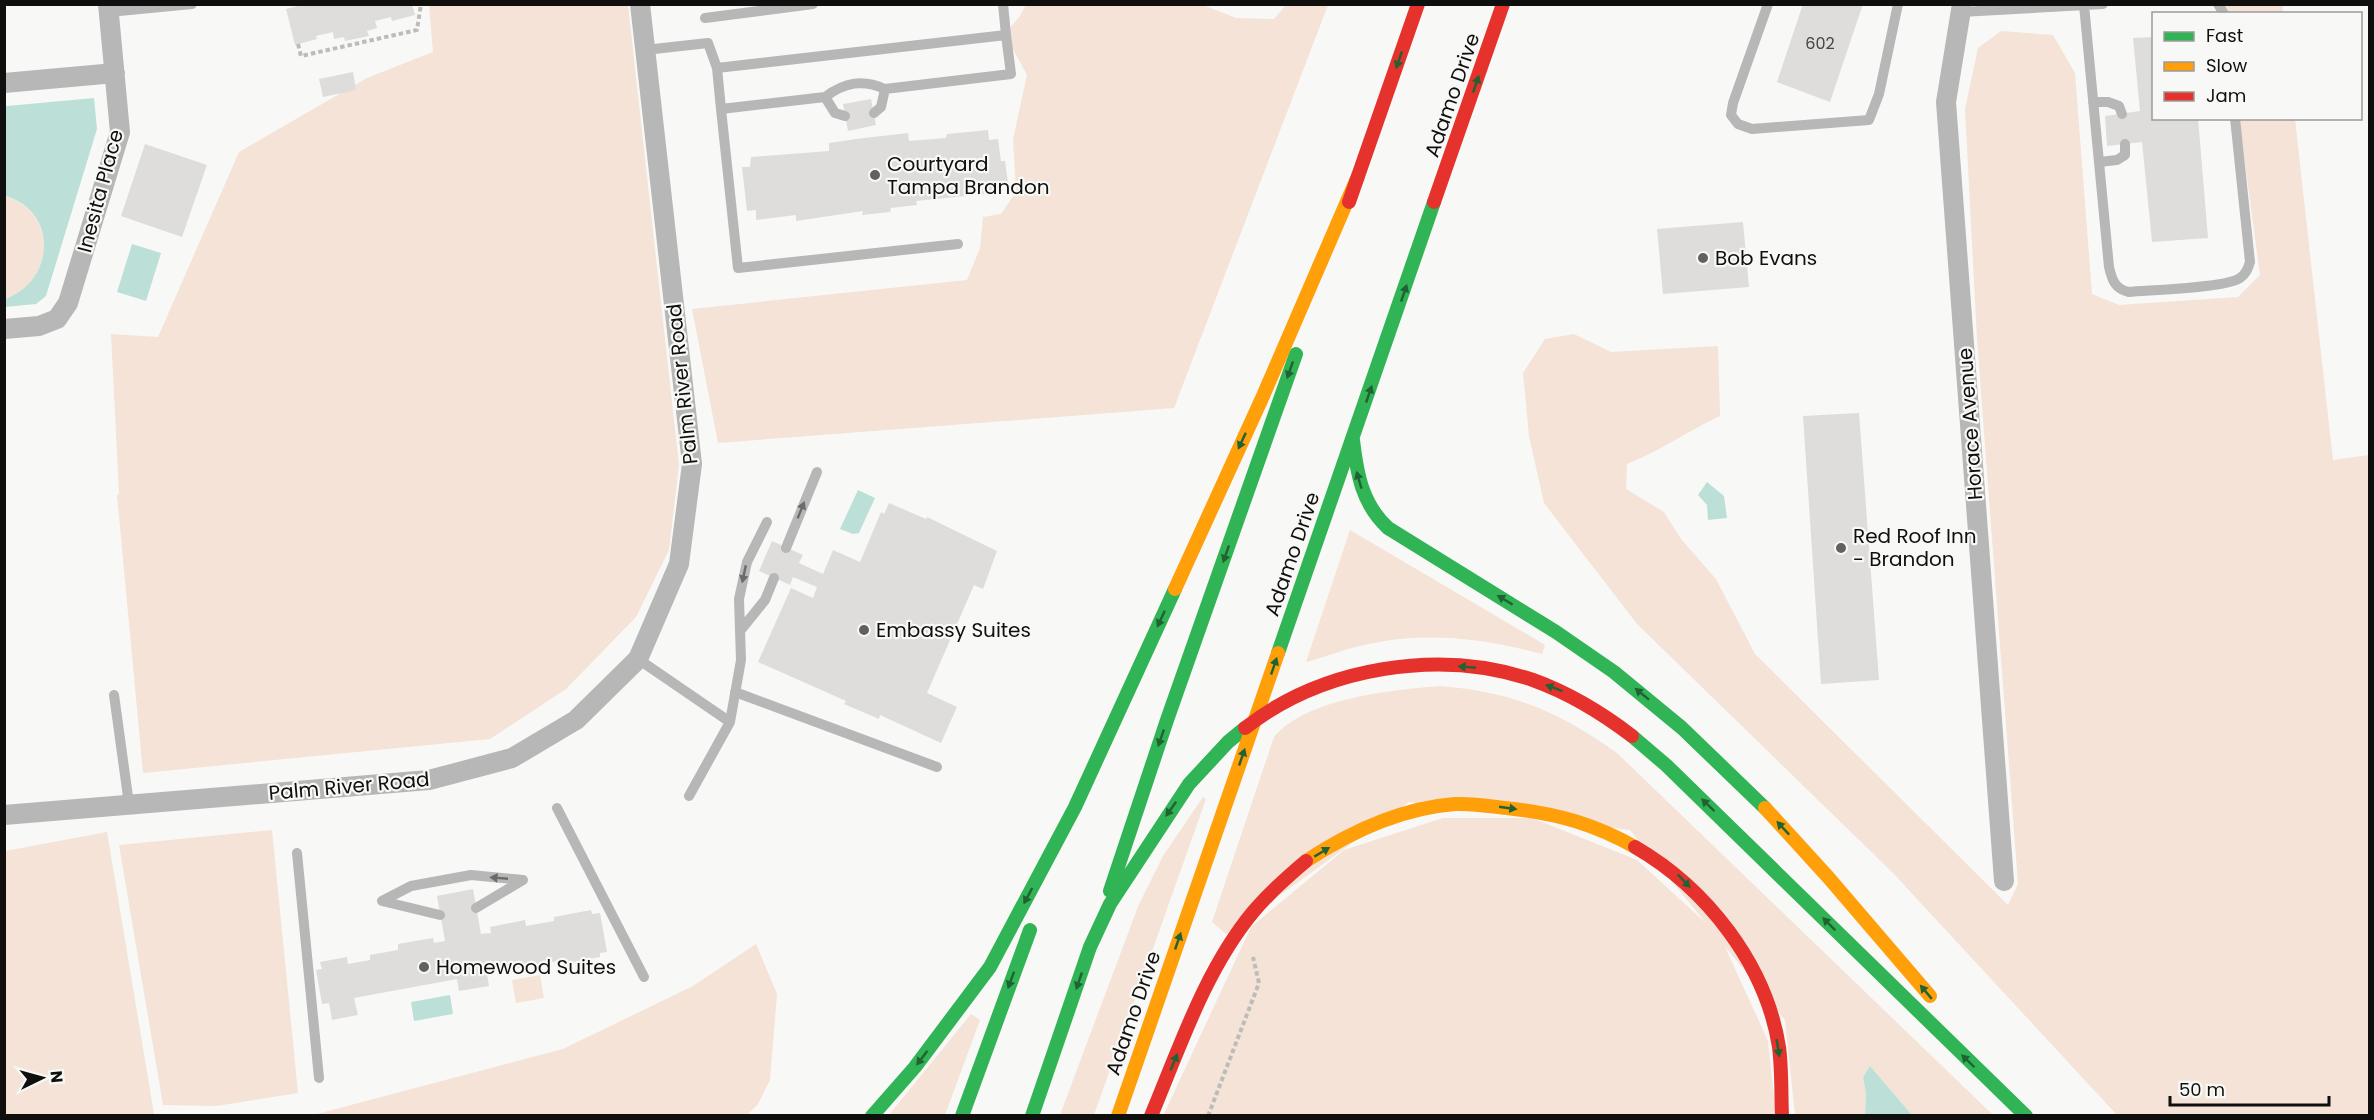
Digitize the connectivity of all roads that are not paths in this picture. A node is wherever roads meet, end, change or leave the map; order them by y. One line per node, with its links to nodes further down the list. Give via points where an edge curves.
1 (192, 4): 11 (lane)
2 (640, 4): 15 (street, Palm River Road)
3 (1003, 4): 14 (lane)
4 (1418, 4): 29 (main road, one-way to 29)
5 (1503, 4): 32 (main road, Adamo Drive, one-way to 5)
6 (1767, 4): 7 (lane, via 1731,115 1738,124 1752,129 1869,120 1879,94)
7 (1898, 4)
8 (2103, 4): 10 (lane)
9 (808, 5): 13 (lane)
10 (2084, 6): 12 (lane); 21 (lane)
11 (108, 8): 17 (street, Inesita Place)
12 (1962, 8): 50 (street, Horace Avenue, via 1946,102)
13 (705, 18)
14 (1006, 34): 16 (lane); 19 (lane, via 1011,74)
15 (645, 50): 16 (lane, via 708,43); 38 (street, Palm River Road, via 692,464 680,564)
16 (717, 68): 22 (lane)
17 (115, 73): 18 (street); 31 (street, Inesita Place, via 120,132 68,303 57,319 39,326)
18 (4, 83)
19 (885, 89): 20 (lane, via 870,82 839,86); 23 (lane, via 882,107)
20 (825, 97): 22 (lane); 25 (lane, via 835,113)
21 (2093, 102): 24 (lane, via 2119,106); 28 (lane)
22 (721, 109): 30 (lane, via 738,268)
23 (874, 113)
24 (2122, 114)
25 (845, 116)
26 (2235, 120): 28 (lane, via 2250,262 2247,271 2233,281 2120,290 2109,267)
27 (2126, 144): 28 (lane, via 2125,155)
28 (2099, 162)
29 (1358, 176): 46 (main road, one-way to 46, via 1263,396); 53 (main road, one-way to 53)
30 (958, 244)
31 (4, 329)
32 (1353, 440): 42 (main road, Adamo Drive, one-way to 32); 55 (main road, one-way to 32, via 1754,796 1686,732 1641,693 1555,630 1383,524 1362,490)
33 (817, 472): 35 (lane, one-way to 33)
34 (767, 522): 37 (lane, one-way to 37, via 747,562 739,599)
35 (786, 548)
36 (774, 578): 37 (lane, via 765,600)
37 (740, 631): 39 (lane, via 741,660)
38 (638, 659): 41 (lane); 45 (street, Palm River Road, via 576,720 512,758 429,780)
39 (735, 692): 41 (lane); 43 (lane)
40 (114, 694): 45 (lane)
41 (729, 722): 44 (lane)
42 (1254, 722): 53 (main road, one-way to 53, via 1206,763 1185,789 1130,870); 61 (main road, Adamo Drive, one-way to 42); 64 (main road, one-way to 42, via 1666,765 1615,721 1557,688 1501,671 1450,665 1384,669 1314,688)
43 (937, 767)
44 (689, 796)
45 (129, 804): 48 (street, Palm River Road)
46 (1075, 807): 58 (main road, one-way to 58, via 990,967); 59 (main road, one-way to 59)
47 (557, 808): 54 (lane)
48 (4, 815)
49 (297, 853): 57 (lane)
50 (2004, 881)
51 (476, 908): 52 (lane, one-way to 52, via 523,880 471,875 411,886 382,901)
52 (441, 915)
53 (1098, 926): 60 (main road, one-way to 60)
54 (644, 977)
55 (1942, 1010)
56 (1965, 1037): 65 (main road)
57 (319, 1078)
58 (872, 1116)
59 (962, 1116)
60 (1032, 1116)
61 (1118, 1116)
62 (1151, 1116): 63 (main road, one-way to 63, via 1216,966 1250,914 1306,862 1342,840 1375,824 1448,804 1557,814 1617,836 1675,872 1723,922 1756,978 1779,1046)
63 (1782, 1116)
64 (2026, 1116)
65 (2033, 1116)

